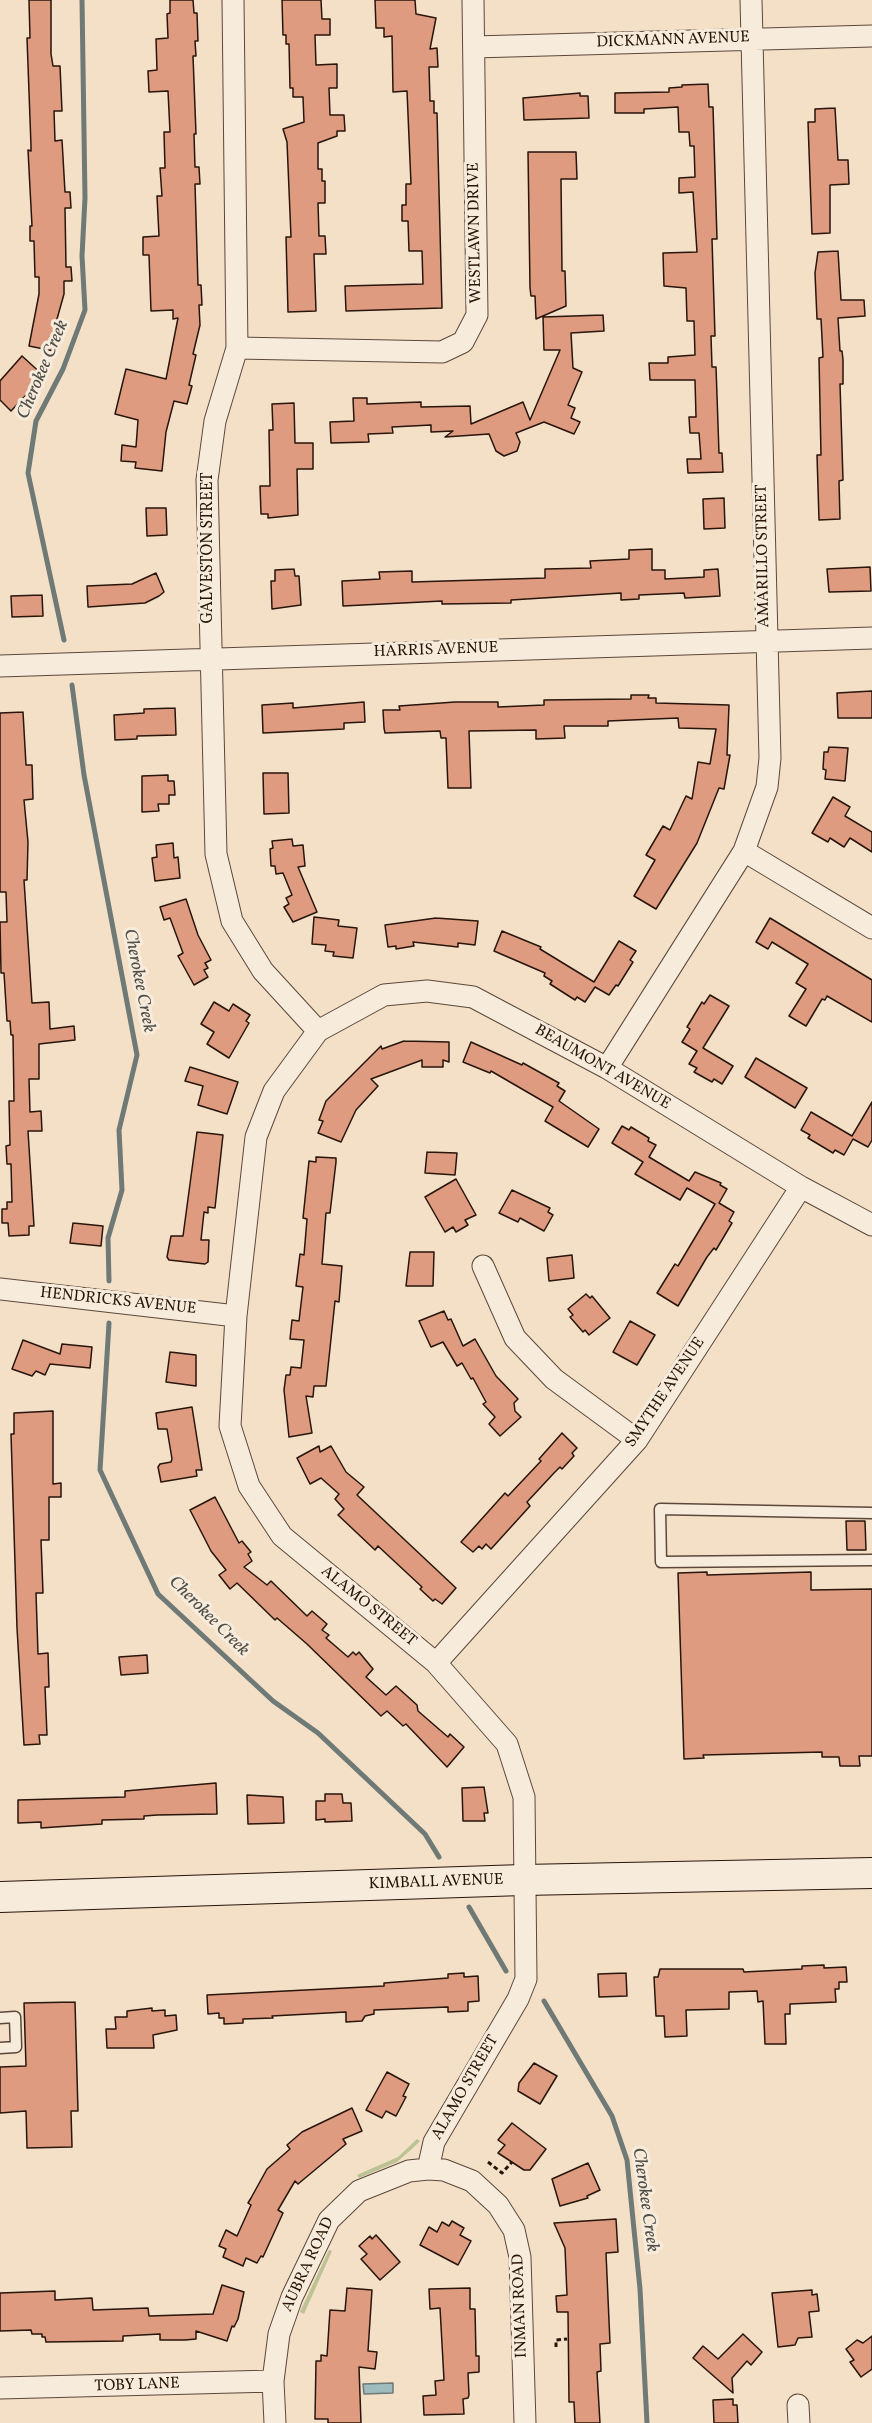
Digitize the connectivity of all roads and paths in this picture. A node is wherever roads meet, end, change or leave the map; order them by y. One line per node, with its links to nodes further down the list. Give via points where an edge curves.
1 (233, 0): 7 (street, GALVESTON STREET)
2 (473, 0): 6 (street, WESTLAWN DRIVE)
3 (751, 0): 5 (street, AMARILLO STREET)
4 (872, 36): 5 (street, DICKMANN AVENUE)
5 (752, 39): 6 (street, DICKMANN AVENUE); 9 (street, AMARILLO STREET)
6 (474, 47): 7 (street, WESTLAWN DRIVE, via 477,315 463,342 442,352)
7 (237, 348): 10 (street, GALVESTON STREET, via 214,421 207,480)
8 (872, 638): 9 (street, HARRIS AVENUE)
9 (765, 641): 10 (street, HARRIS AVENUE); 12 (street, AMARILLO STREET, via 770,758 768,777)
10 (210, 658): 11 (street, HARRIS AVENUE); 14 (street, GALVESTON STREET, via 216,854 232,921 263,971)
11 (0, 666)
12 (744, 851): 13 (street); 15 (street, AMARILLO STREET)
13 (872, 928)
14 (318, 1031): 15 (street, BEAUMONT AVENUE, via 384,995 427,991 473,997); 20 (street, ALAMO STREET, via 274,1091 256,1137)
15 (607, 1068): 16 (street, BEAUMONT AVENUE)
16 (801, 1187): 17 (street, BEAUMONT AVENUE); 21 (street, SMYTHE AVENUE)
17 (872, 1225)
18 (483, 1266): 21 (street, via 515,1338 554,1379)
19 (0, 1289): 20 (street, HENDRICKS AVENUE)
20 (236, 1316): 24 (street, ALAMO STREET, via 230,1426 249,1486 282,1536)
21 (638, 1440): 24 (street, SMYTHE AVENUE)
22 (872, 1513): 23 (lane, via 660,1509 661,1562)
23 (872, 1560)
24 (436, 1662): 26 (street, ALAMO STREET, via 507,1744 524,1797)
25 (872, 1873): 26 (main road, KIMBALL AVENUE)
26 (523, 1880): 27 (main road, KIMBALL AVENUE); 32 (street, ALAMO STREET, via 526,1979 434,2142)
27 (0, 1897)
28 (0, 2018): 29 (lane, via 15,2017 16,2047)
29 (0, 2048)
30 (488, 2162): 31 (path, via 502,2173)
31 (512, 2162)
32 (428, 2169): 35 (street, AUBRA ROAD, via 409,2171 359,2192 334,2212 286,2313); 38 (street, INMAN ROAD, via 444,2170 472,2181 498,2205 514,2230 520,2257)
33 (567, 2339): 34 (path, via 556,2340)
34 (556, 2347)
35 (273, 2381): 36 (street, TOBY LANE); 37 (street, AUBRA ROAD)
36 (0, 2388)
37 (274, 2423)
38 (525, 2423)

